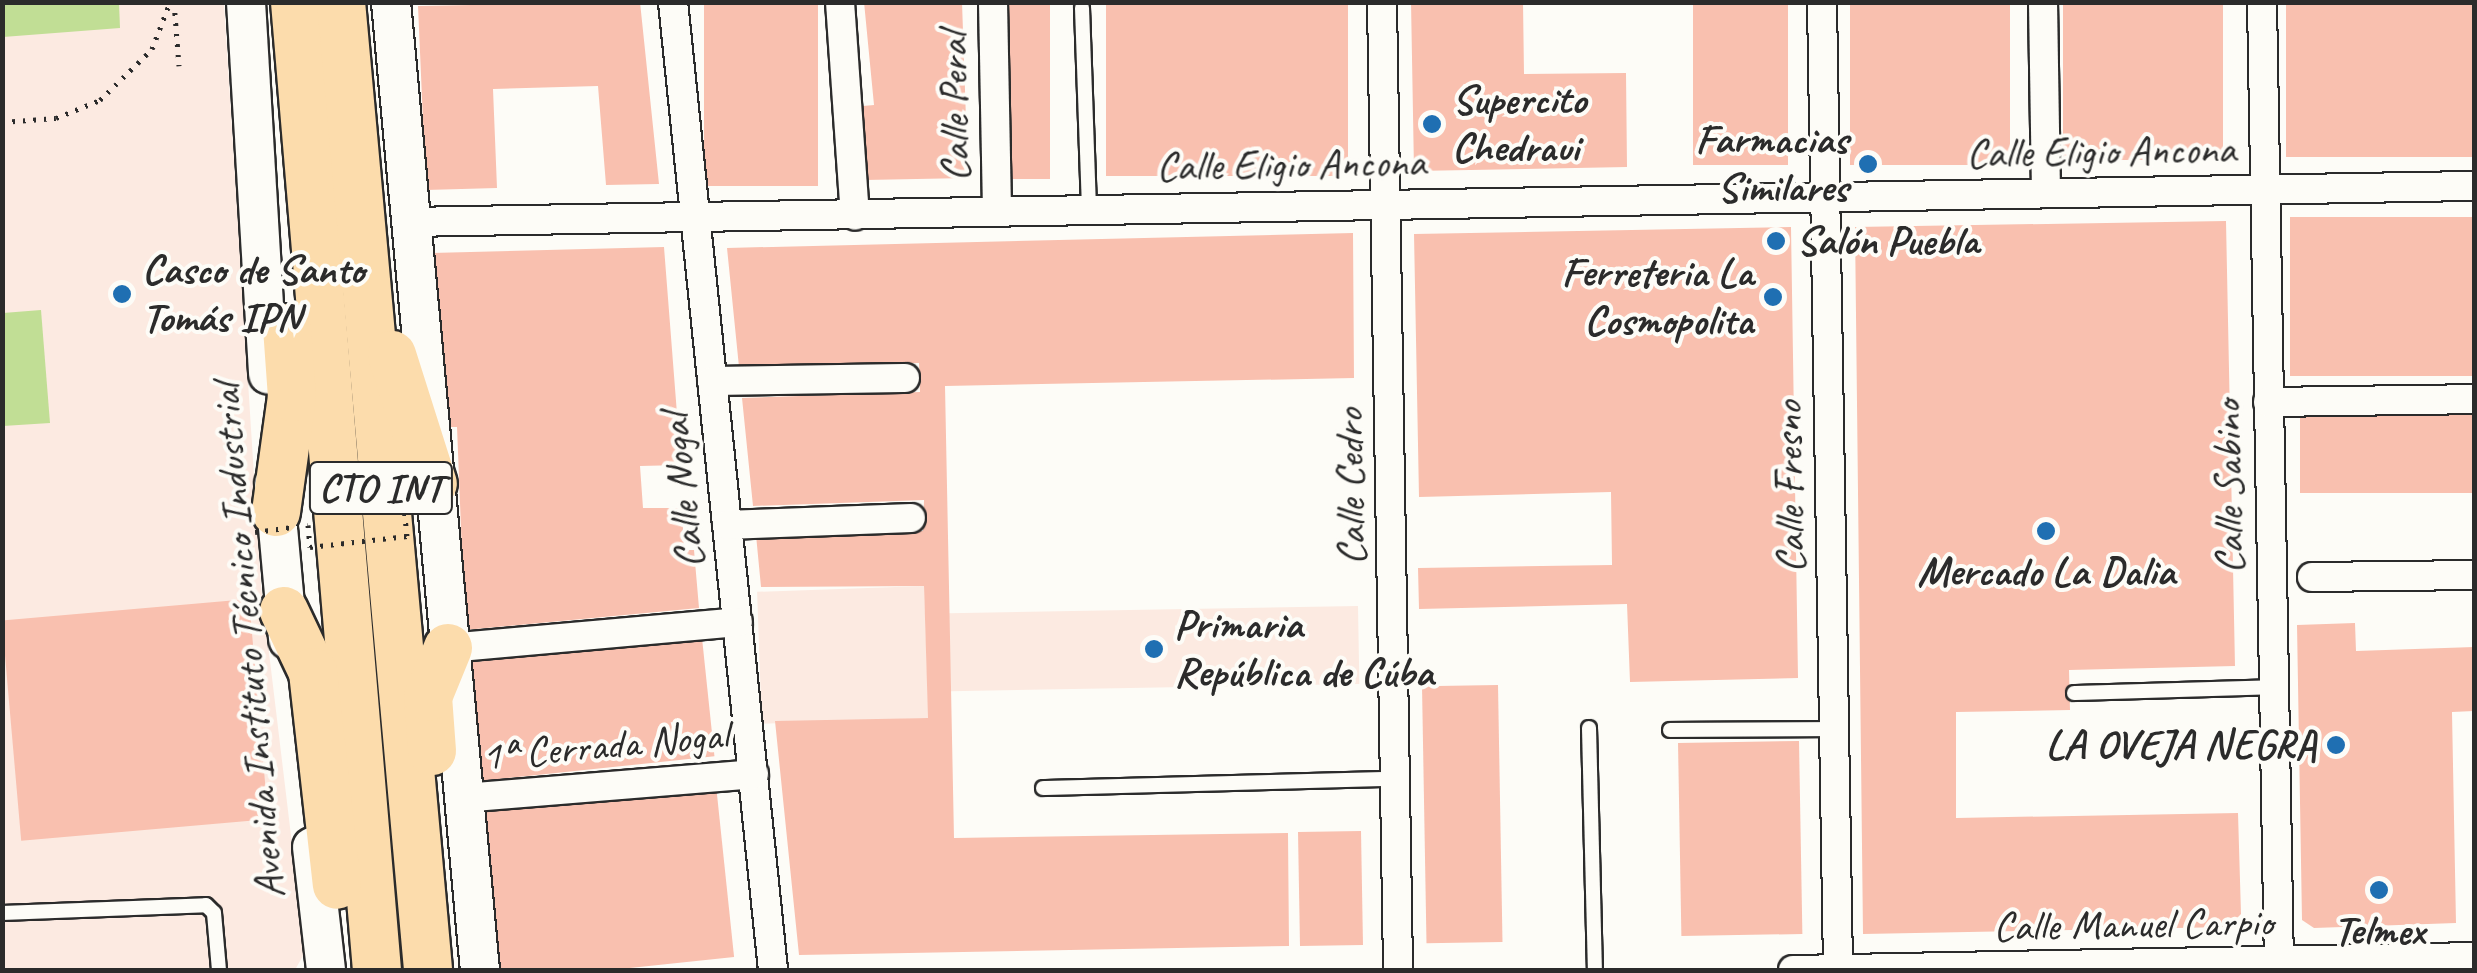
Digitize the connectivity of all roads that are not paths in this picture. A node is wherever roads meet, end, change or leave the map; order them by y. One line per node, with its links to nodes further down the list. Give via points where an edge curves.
1 (246, 2): 30 (main road, Avenida Instituto Técnico Industrial / CTO INT)
2 (295, 2): 13 (highway, CTO INT)
3 (340, 2): 13 (highway, CTO INT)
4 (391, 2): 23 (main road, CTO INT)
5 (673, 2): 22 (street, Calle Nogal)
6 (840, 2): 21 (street)
7 (992, 2): 20 (street, Calle Peral)
8 (1382, 2): 18 (street, Calle Cedro)
9 (1822, 2): 17 (street, Calle Fresno)
10 (2043, 2): 16 (street)
11 (2262, 2): 15 (street, Calle Sabino)
12 (1082, 8): 19 (lane)
13 (323, 75): 28 (highway, via 372,133 394,378); 30 (highway, via 275,142 292,397); 47 (highway, CTO INT); 53 (highway, CTO INT)
14 (2474, 186): 15 (street, Calle Eligio Ancona)
15 (2265, 190): 16 (street, Calle Eligio Ancona); 27 (street, Calle Sabino)
16 (2046, 193): 17 (street, Calle Eligio Ancona)
17 (1825, 196): 18 (street, Calle Eligio Ancona); 40 (street, Calle Fresno)
18 (1387, 204): 19 (street, Calle Eligio Ancona); 43 (street, Calle Cedro)
19 (1089, 208): 20 (street, Calle Eligio Ancona)
20 (997, 210): 21 (street, Calle Eligio Ancona)
21 (855, 215): 22 (street, Calle Eligio Ancona)
22 (696, 216): 23 (street, Calle Eligio Ancona); 25 (street, Calle Nogal)
23 (408, 222): 28 (main road, CTO INT)
24 (905, 378): 25 (street)
25 (712, 381): 31 (street, Calle Nogal)
26 (2474, 398): 27 (street)
27 (2268, 402): 37 (street, Calle Sabino)
28 (442, 494): 36 (main road, CTO INT)
29 (911, 518): 31 (street)
30 (265, 522): 34 (main road, Avenida Instituto Técnico Industrial / CTO INT)
31 (727, 526): 35 (street, Calle Nogal)
32 (2474, 575): 33 (street)
33 (2312, 576)
34 (284, 611): 51 (main road, Avenida Instituto Técnico Industrial / CTO INT); 52 (highway, via 313,672 342,926)
35 (738, 622): 36 (street); 42 (street, Calle Nogal)
36 (448, 648): 45 (main road, CTO INT); 47 (highway, via 428,697 440,844)
37 (2273, 687): 38 (lane); 49 (street, Calle Sabino)
38 (2074, 693)
39 (1589, 728): 57 (lane)
40 (1834, 729): 41 (lane); 59 (street, Calle Fresno)
41 (1670, 730)
42 (754, 774): 45 (street, 1ª Cerrada Nogal); 55 (street, Calle Nogal)
43 (1394, 779): 44 (lane); 56 (street, Calle Cedro)
44 (1043, 788)
45 (462, 798): 54 (main road, CTO INT)
46 (2, 913): 50 (lane, via 206,905 217,929)
47 (425, 949)
48 (2474, 957): 49 (street, Calle Manuel Carpio)
49 (2279, 967): 59 (street, Calle Manuel Carpio)
50 (218, 970)
51 (326, 970)
52 (367, 970)
53 (377, 970)
54 (480, 970)
55 (774, 970)
56 (1398, 970)
57 (1594, 970)
58 (1793, 970): 59 (street, Calle Manuel Carpio)
59 (1838, 970)

